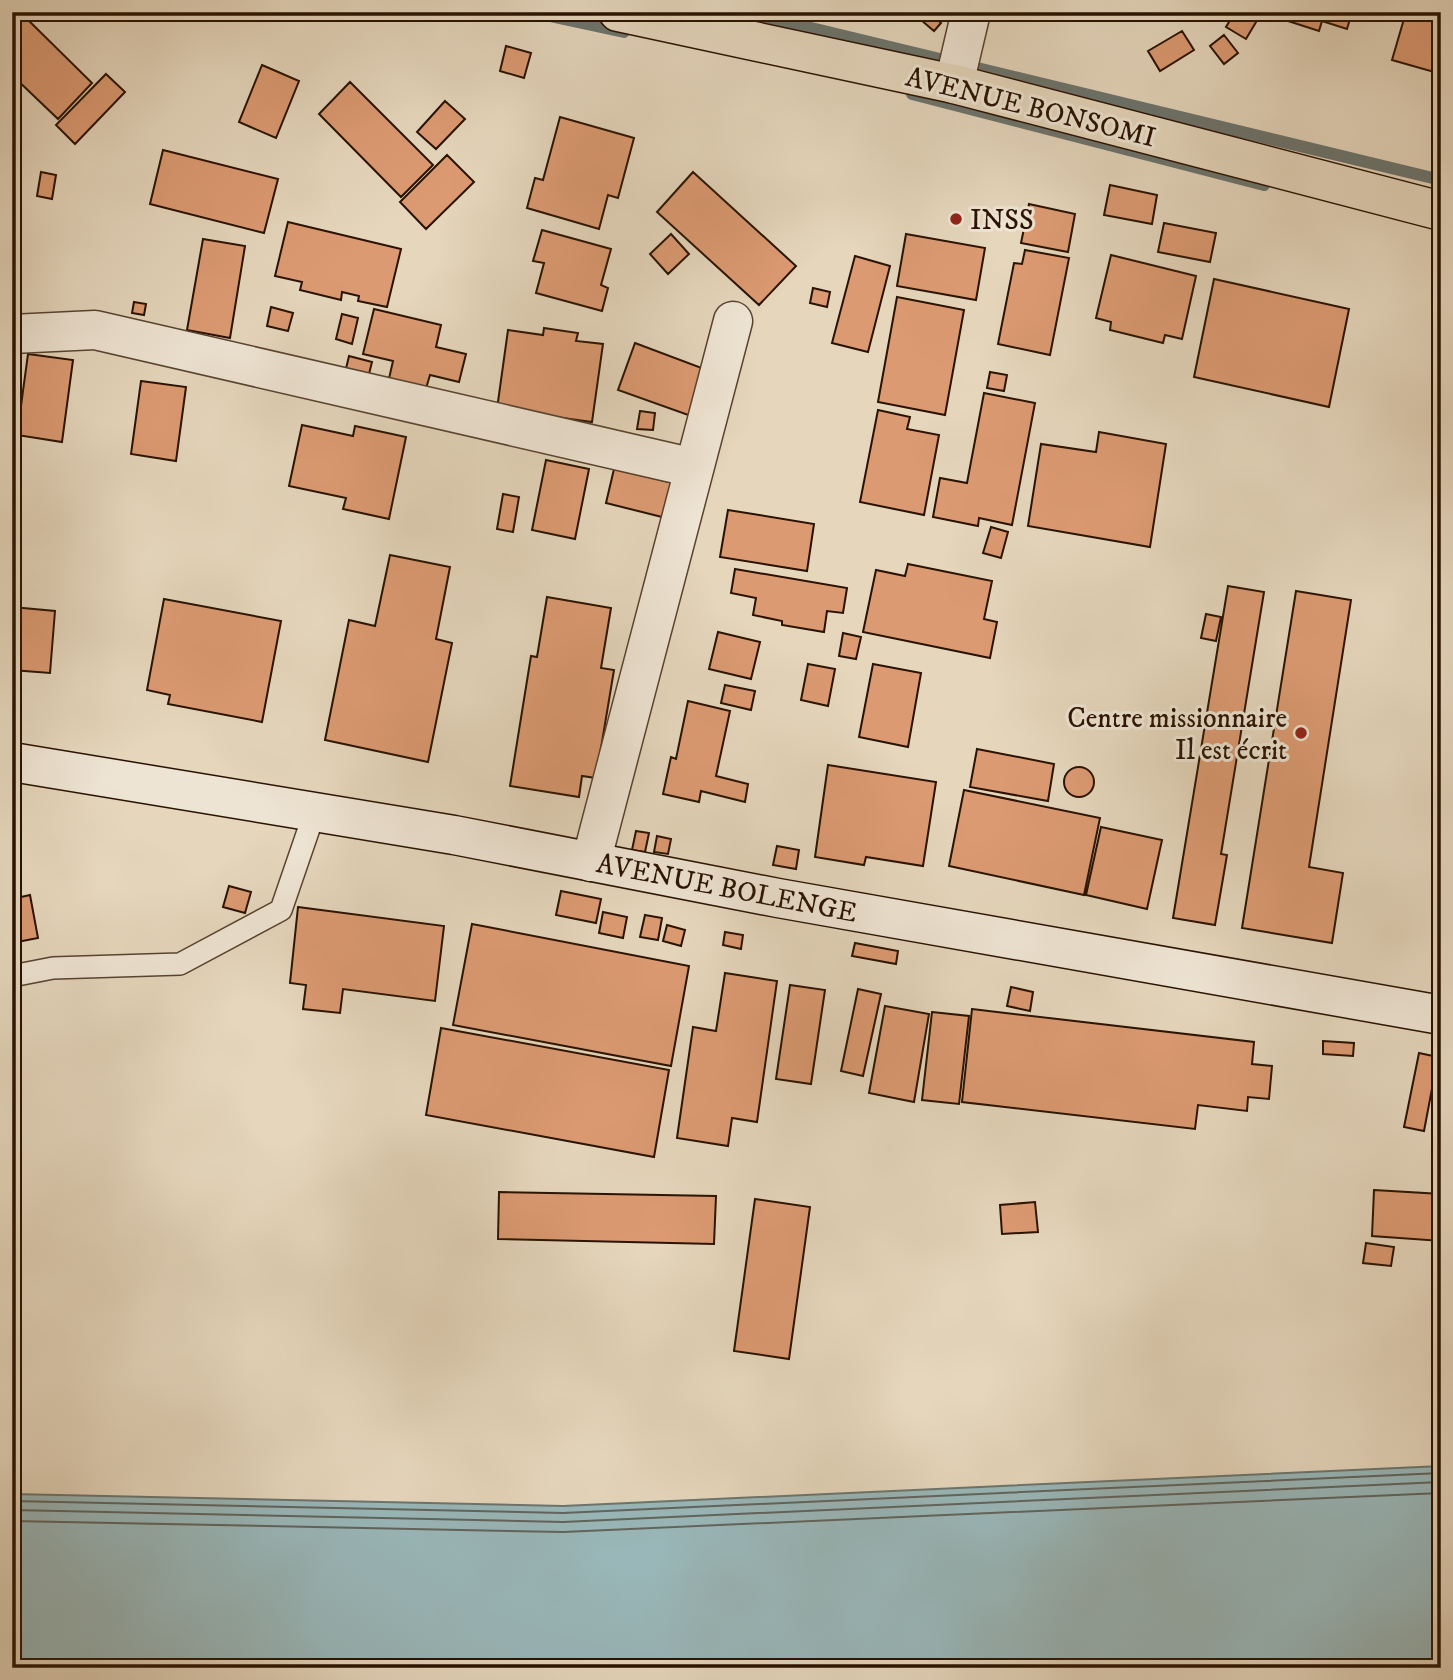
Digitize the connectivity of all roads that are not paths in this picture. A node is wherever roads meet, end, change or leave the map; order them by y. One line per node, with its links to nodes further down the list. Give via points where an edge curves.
1 (618, 12): 3 (main road, AVENUE BONSOMI)
2 (971, 12): 3 (street)
3 (954, 84): 4 (main road, AVENUE BONSOMI)
4 (1441, 211)
5 (733, 321): 7 (street)
6 (12, 334): 7 (street, via 95,330)
7 (694, 468): 10 (street)
8 (12, 762): 9 (street, AVENUE BOLENGE)
9 (314, 811): 10 (street, AVENUE BOLENGE); 11 (lane, via 281,910 180,964 53,968)
10 (591, 862): 12 (street, AVENUE BOLENGE)
11 (12, 976)
12 (1441, 1015)

